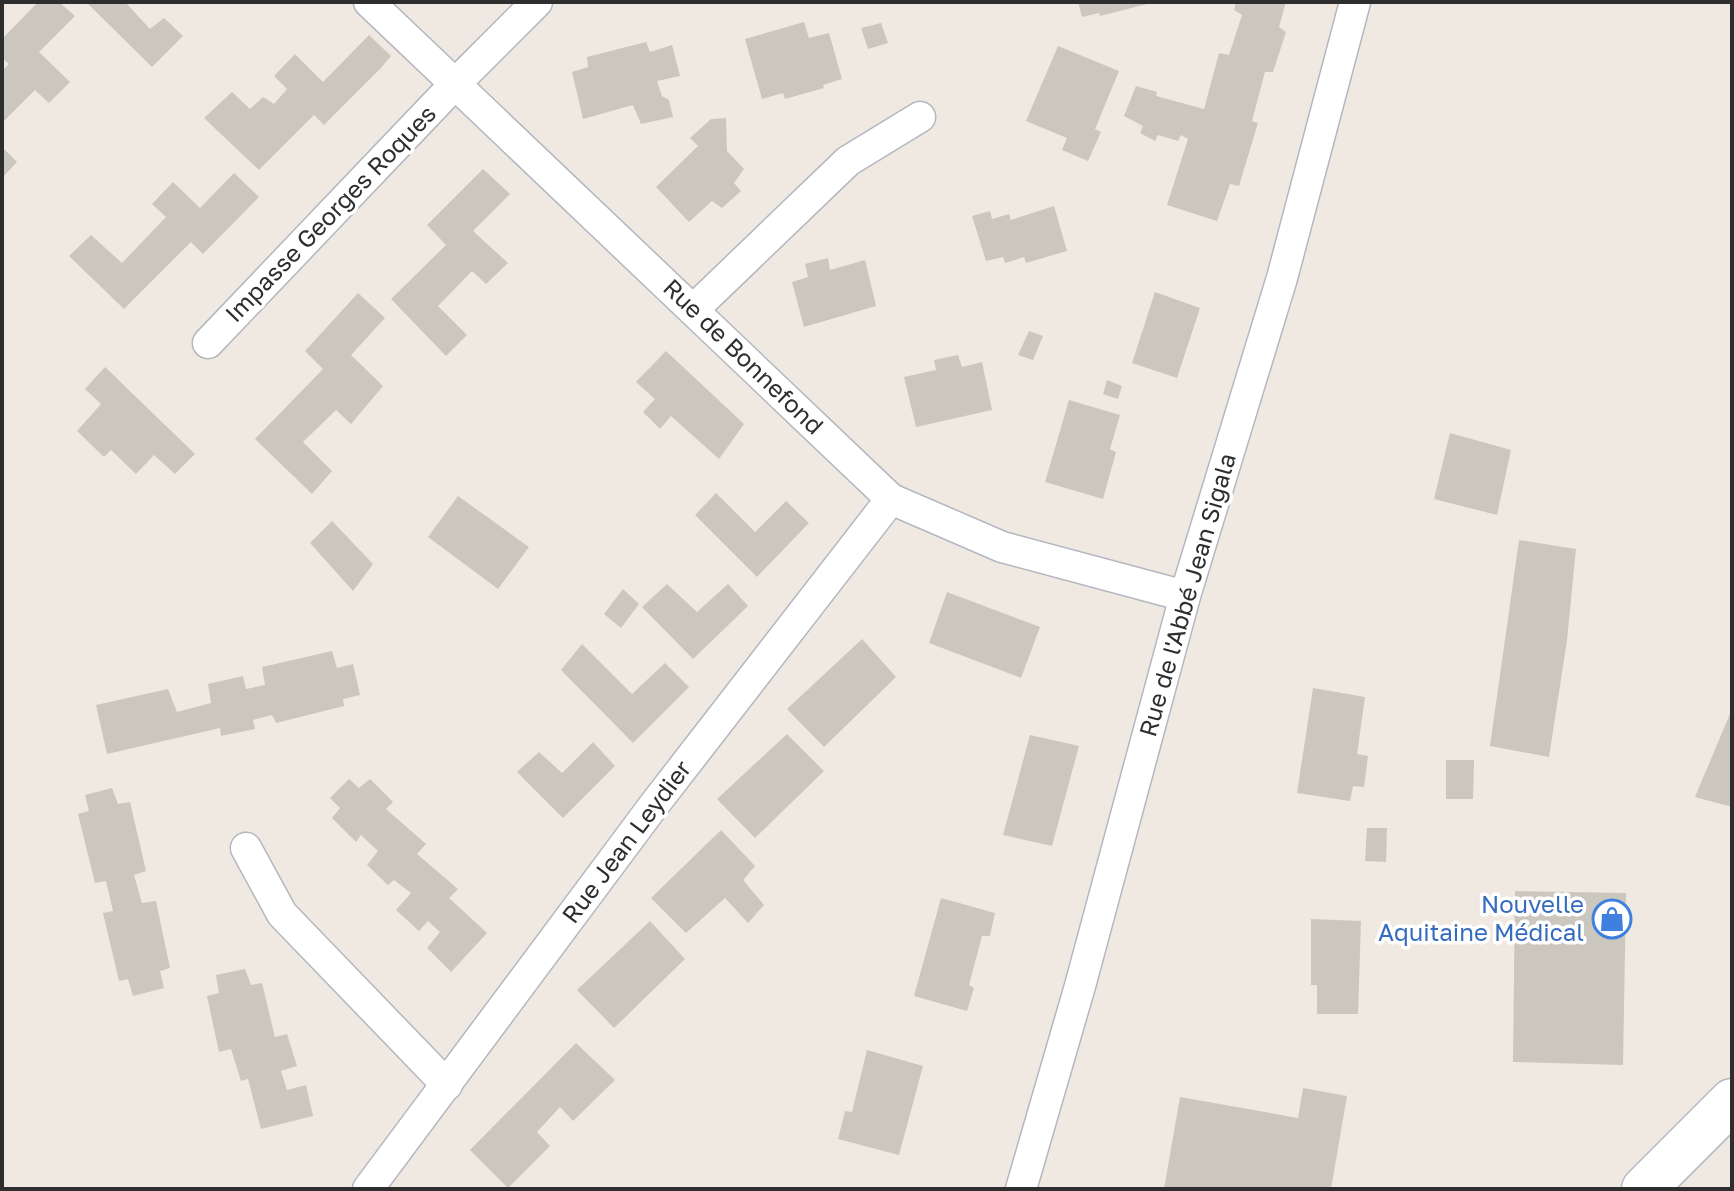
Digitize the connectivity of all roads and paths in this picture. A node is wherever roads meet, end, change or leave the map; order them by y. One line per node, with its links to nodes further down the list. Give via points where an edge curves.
1 (369, 2): 4 (street, Rue de Bonnefond)
2 (537, 2): 4 (street, Impasse Georges Roques)
3 (1355, 2): 9 (street, Rue de l'Abbé Jean Sigala, via 1282,278)
4 (454, 85): 6 (street, Rue de Bonnefond); 7 (street, Impasse Georges Roques)
5 (920, 117): 6 (street, via 848,161)
6 (693, 310): 8 (street, Rue de Bonnefond)
7 (208, 343)
8 (891, 499): 9 (street, Rue de Bonnefond, via 1002,547); 11 (street, Rue Jean Leydier, via 654,805)
9 (1185, 596): 14 (street, Rue de l'Abbé Jean Sigala)
10 (246, 848): 11 (street, via 282,914)
11 (447, 1085): 13 (street, Rue Jean Leydier)
12 (1732, 1101): 15 (main road)
13 (368, 1189)
14 (1021, 1189)
15 (1644, 1189)

